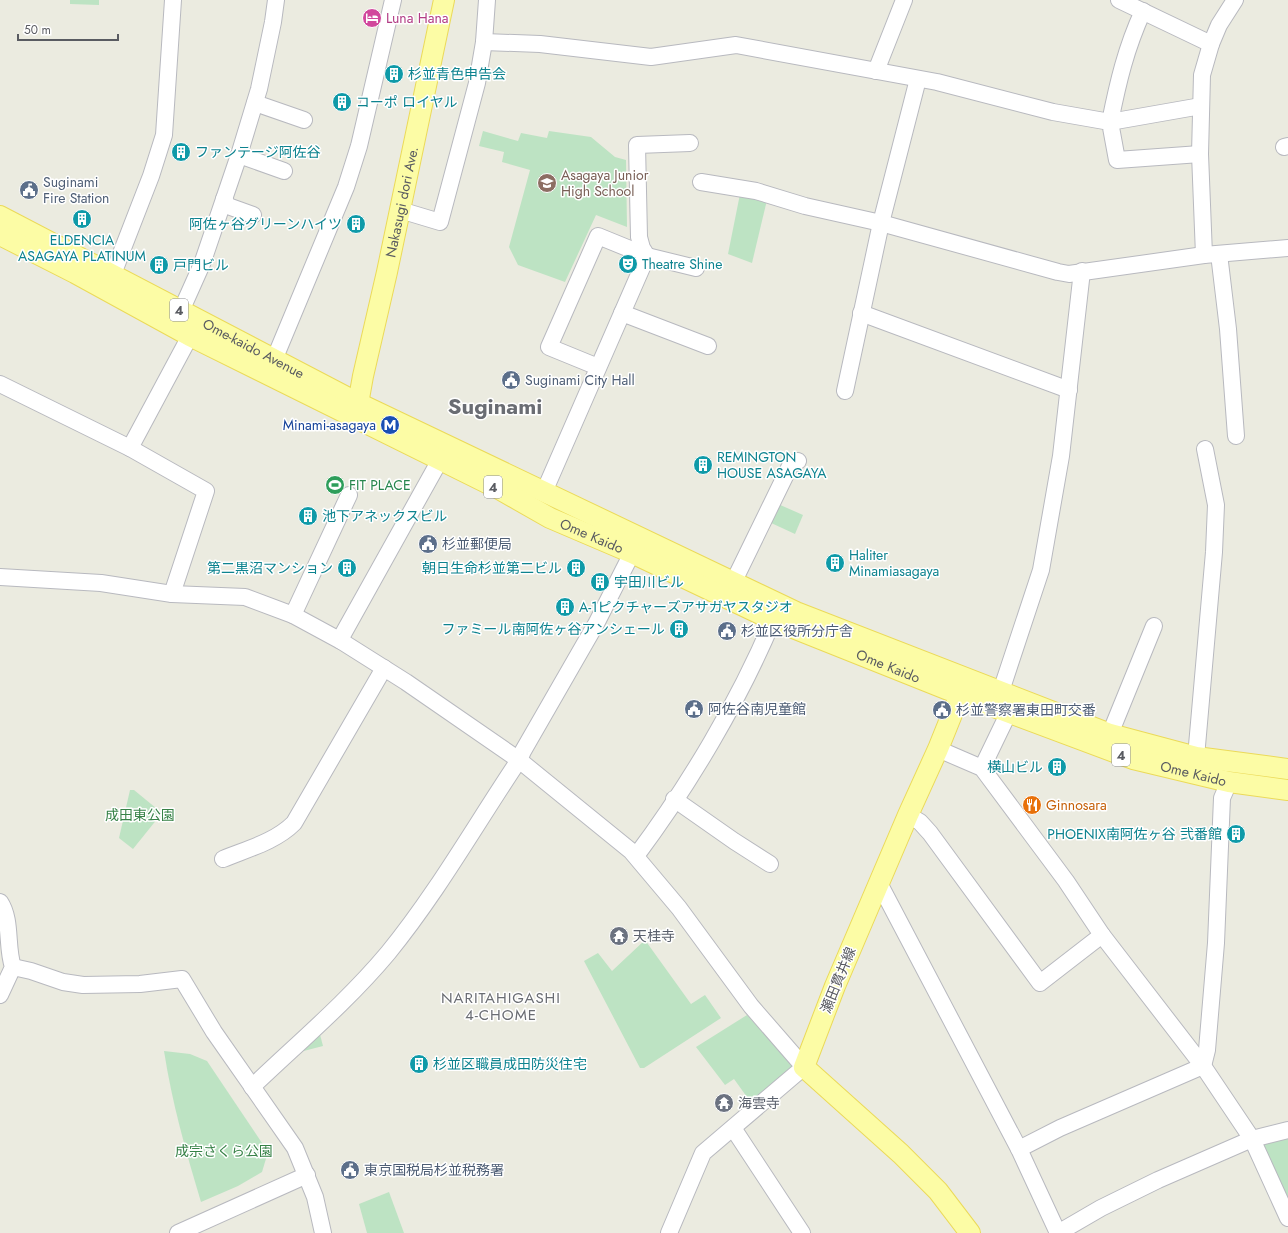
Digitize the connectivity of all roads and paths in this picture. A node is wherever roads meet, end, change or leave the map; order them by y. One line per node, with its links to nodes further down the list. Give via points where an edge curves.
1 (173, 0): 34 (street, via 164,135 152,176)
2 (276, 0): 14 (street)
3 (393, 0): 40 (street, via 359,146)
4 (444, 0): 24 (main road, Nakasugi dori Ave.)
5 (487, 0): 10 (street)
6 (904, 0): 12 (street)
7 (1120, 0): 9 (street)
8 (1236, 0): 11 (street, via 1219,25)
9 (1143, 11): 11 (street); 17 (street, via 1130,40 1118,80)
10 (484, 42): 12 (street, via 540,44 651,57 736,45); 24 (street, via 477,83 440,222)
11 (1211, 44): 15 (street, via 1202,75)
12 (876, 71): 13 (street)
13 (918, 79): 17 (street, via 1053,112); 27 (street)
14 (255, 103): 16 (street); 20 (street)
15 (1201, 106): 17 (street); 19 (street)
16 (304, 120)
17 (1110, 122): 19 (street, via 1117,160)
18 (690, 143): 31 (street, via 637,145 639,237)
19 (1200, 154): 30 (street)
20 (239, 155): 21 (street); 23 (street)
21 (284, 171)
22 (701, 182): 27 (street, via 756,191 805,206)
23 (224, 199): 26 (street, via 228,206); 35 (street, via 202,264)
24 (400, 210): 45 (main road, Nakasugi dori Ave.)
25 (0, 216): 34 (main road, Ome-kaido Avenue / 4)
26 (253, 216)
27 (882, 223): 33 (street, via 1058,272 1069,274); 37 (street)
28 (0, 235): 38 (main road, Ome-kaido Avenue / 4)
29 (1288, 250): 30 (street)
30 (1212, 255): 33 (street); 46 (street, via 1228,329)
31 (647, 256): 32 (street); 36 (street); 41 (street, via 598,236 552,340 549,347)
32 (696, 268)
33 (1082, 271): 43 (street)
34 (112, 274): 35 (main road, Ome-kaido Avenue / 4)
35 (181, 311): 40 (main road, Ome-kaido Avenue / 4)
36 (622, 313): 39 (street); 41 (street)
37 (861, 313): 43 (street); 44 (street)
38 (190, 336): 45 (main road, Ome-kaido Avenue / 4); 47 (street)
39 (708, 346)
40 (274, 360): 45 (main road, Ome-kaido Avenue / 4)
41 (598, 368): 51 (street)
42 (0, 384): 47 (street)
43 (1069, 390): 64 (street, via 1060,462 1041,570)
44 (845, 391)
45 (357, 411): 49 (main road, Ome Kaido / 4); 51 (main road, Ome Kaido / 4)
46 (1236, 436)
47 (130, 448): 57 (street, via 206,491)
48 (1205, 449): 68 (street, via 1216,505)
49 (440, 460): 54 (main road, Ome Kaido / 4, via 572,528); 61 (street, via 343,634)
50 (798, 461): 56 (street, via 790,466)
51 (544, 492): 53 (main road, Ome Kaido / 4)
52 (349, 495): 58 (street)
53 (629, 533): 54 (street); 56 (main road, Ome Kaido / 4)
54 (632, 553): 59 (main road, Ome Kaido / 4); 69 (street, via 596,624)
55 (0, 577): 57 (street, via 101,584)
56 (733, 583): 63 (main road, Ome Kaido / 4)
57 (172, 594): 58 (street, via 246,597)
58 (293, 615): 61 (street)
59 (773, 620): 63 (main road, Ome Kaido / 4); 74 (street, via 753,668)
60 (1154, 626): 66 (street)
61 (341, 642): 62 (street)
62 (384, 668): 69 (street); 77 (street, via 294,823 270,840)
63 (964, 686): 64 (main road, Ome Kaido / 4); 65 (main road, Ome Kaido / 4); 67 (main road, 瀬田貫井線)
64 (1001, 691): 66 (main road, Ome Kaido / 4)
65 (1009, 712): 70 (street); 72 (main road, Ome Kaido / 4, via 1133,759)
66 (1110, 734): 68 (main road, Ome Kaido / 4)
67 (938, 749): 70 (street); 75 (main road, 瀬田貫井線)
68 (1196, 757): 71 (main road, Ome Kaido / 4)
69 (519, 760): 76 (street); 86 (street, via 388,953 352,993)
70 (982, 768): 81 (street)
71 (1288, 769)
72 (1229, 782): 73 (main road, Ome Kaido / 4); 84 (street, via 1222,798 1216,944)
73 (1288, 790)
74 (674, 799): 76 (street); 78 (street)
75 (908, 815): 79 (main road, 瀬田貫井線); 81 (street, via 920,822 930,833 1040,983)
76 (636, 856): 85 (street, via 679,908 750,1006)
77 (223, 859)
78 (770, 864)
79 (879, 883): 85 (main road, 瀬田貫井線); 90 (street)
80 (0, 902): 82 (street, via 6,920)
81 (1102, 935): 84 (street)
82 (13, 967): 83 (street); 86 (street, via 63,982 84,985 140,984 182,979)
83 (0, 995)
84 (1204, 1066): 89 (street); 90 (street, via 1060,1128)
85 (804, 1067): 87 (street); 98 (main road, via 901,1154 938,1191)
86 (252, 1087): 91 (street, via 295,1148)
87 (733, 1128): 96 (street, via 703,1153); 97 (street)
88 (1288, 1130): 89 (street)
89 (1252, 1139): 92 (street); 99 (street, via 1101,1208)
90 (1019, 1149): 99 (street)
91 (307, 1175): 93 (street); 95 (street)
92 (1288, 1218)
93 (207, 1228): 94 (street)
94 (178, 1233)
95 (323, 1233)
96 (669, 1233)
97 (802, 1233)
98 (970, 1233)
99 (1058, 1233)

